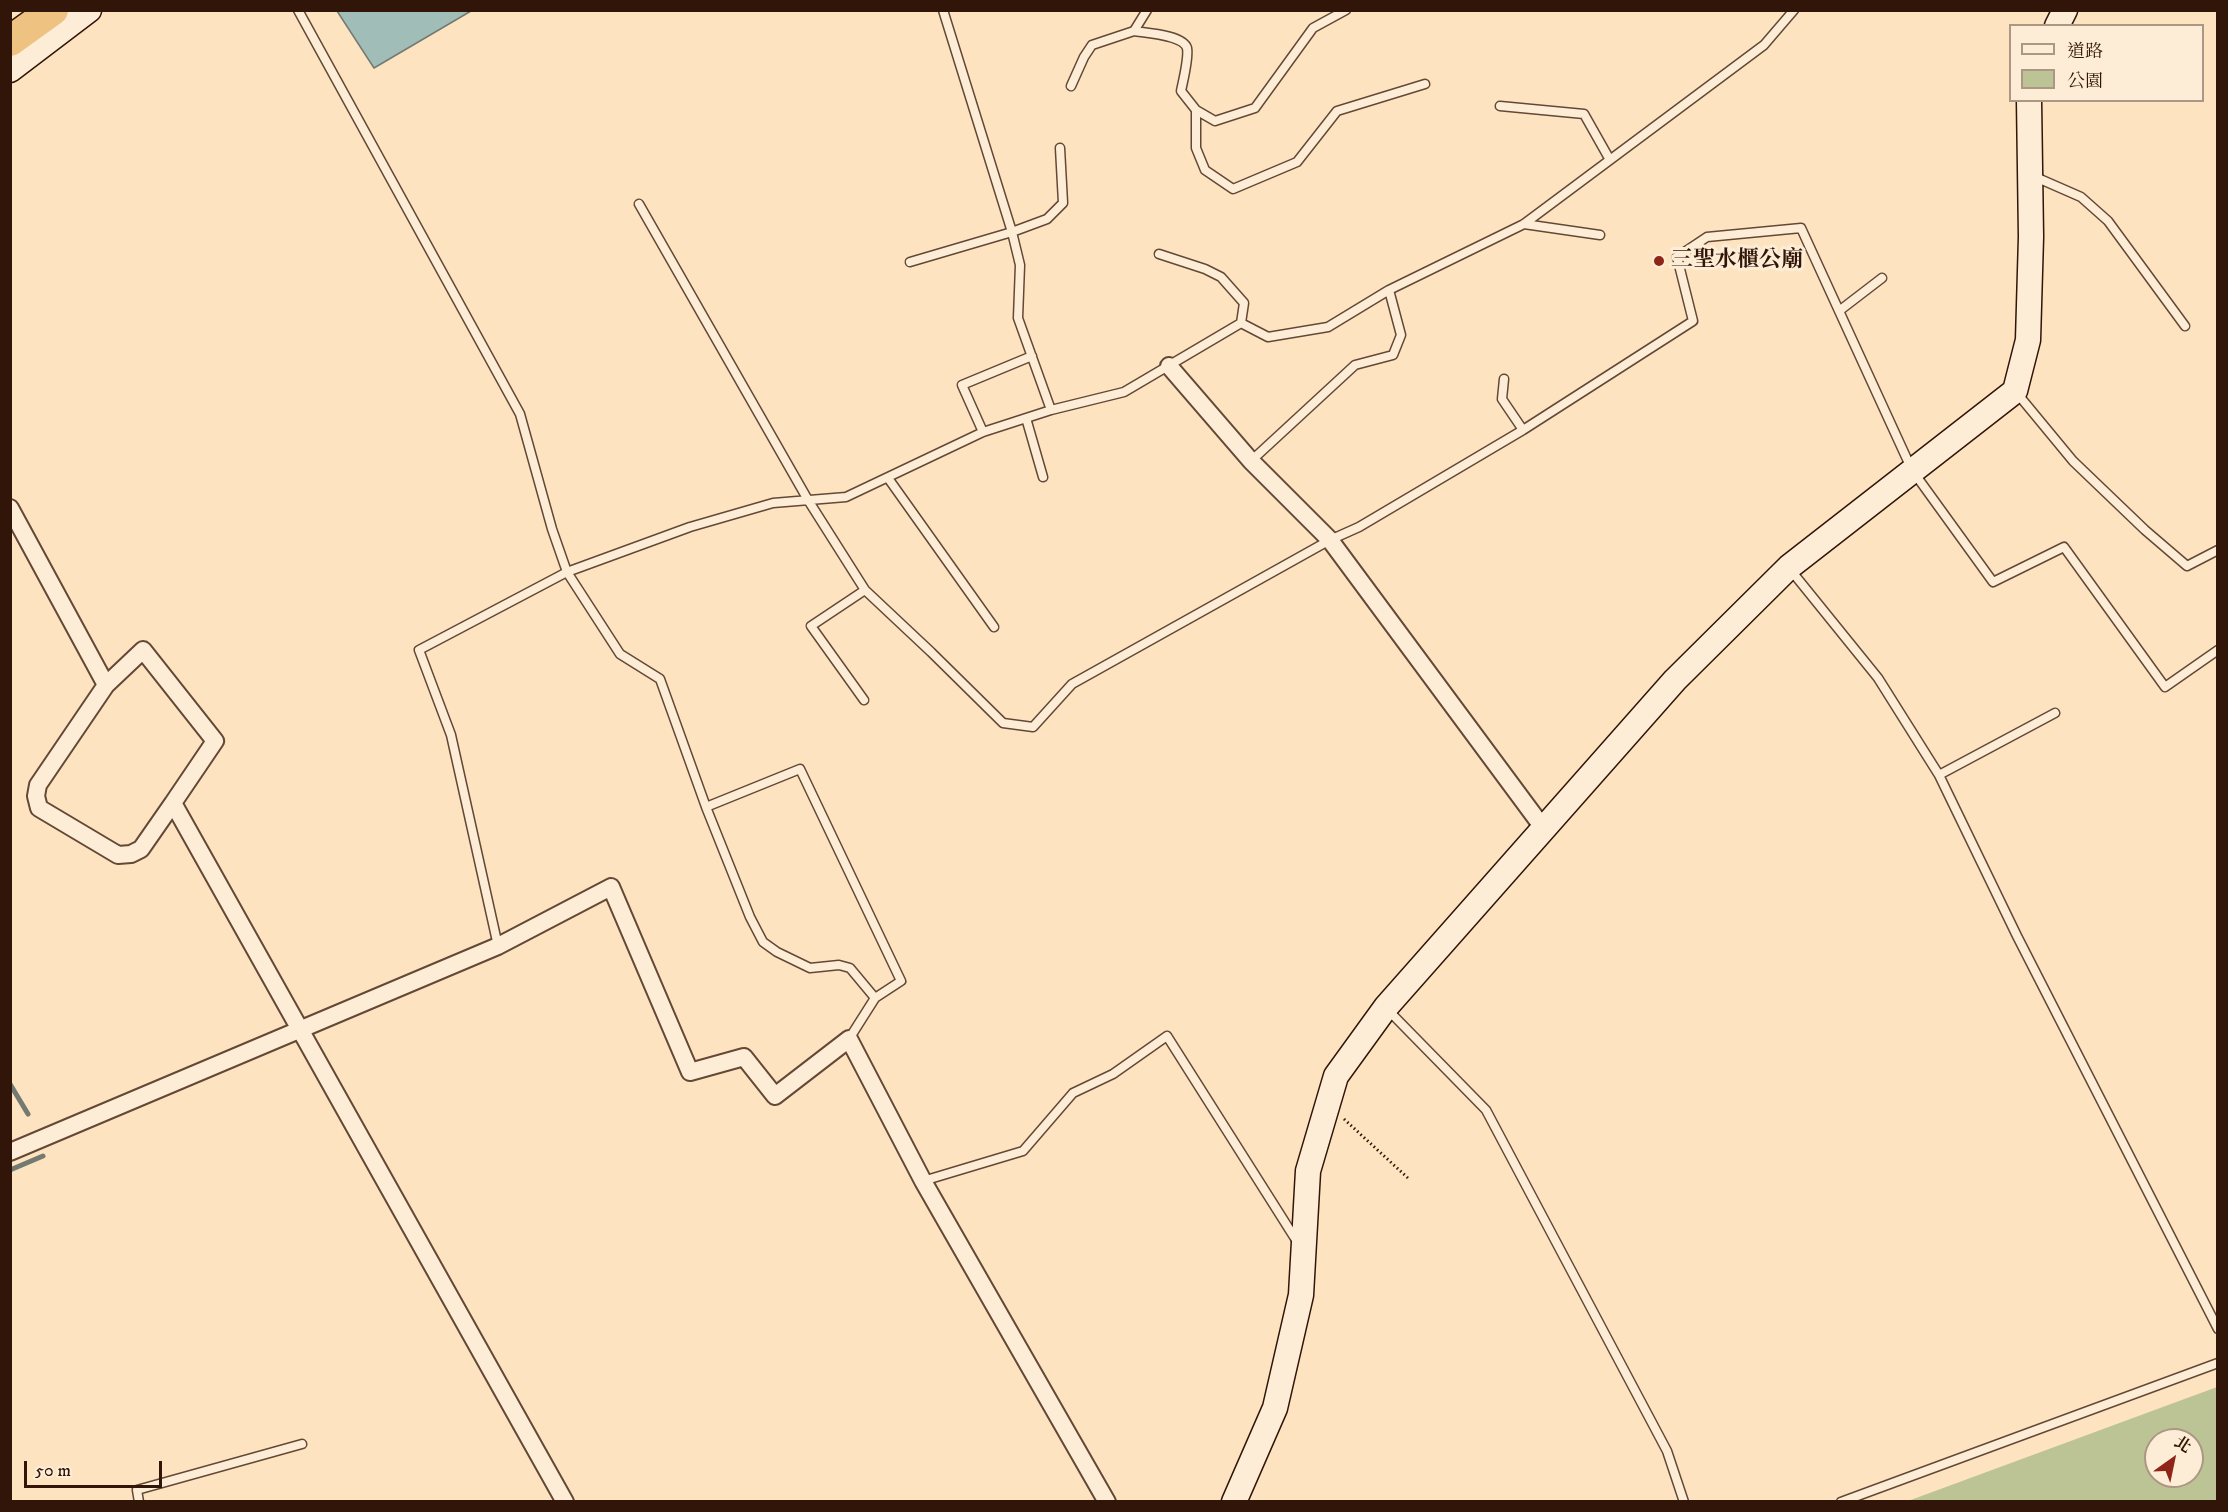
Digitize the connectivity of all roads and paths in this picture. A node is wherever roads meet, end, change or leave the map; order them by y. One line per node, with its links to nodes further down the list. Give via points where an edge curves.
1 (53, 10): 11 (highway)
2 (89, 10): 12 (street)
3 (298, 10): 49 (lane, via 520,414)
4 (943, 10): 23 (lane)
5 (1146, 10): 10 (lane)
6 (1346, 10): 17 (lane, via 1313,28 1255,108 1215,121)
7 (1794, 10): 19 (lane, via 1764,45)
8 (2065, 10): 9 (street)
9 (2057, 24)
10 (1134, 31): 14 (lane, via 1092,45); 17 (lane, via 1184,42 1188,50 1181,91)
11 (10, 41)
12 (10, 70)
13 (1425, 84): 17 (lane, via 1337,111 1297,162 1233,189 1205,170 1196,148)
14 (1071, 86)
15 (2029, 102): 20 (street)
16 (1500, 106): 19 (lane, via 1584,114)
17 (1196, 110)
18 (1060, 148): 23 (lane, via 1063,203 1047,219)
19 (1610, 160): 22 (lane)
20 (2030, 175): 31 (lane, via 2081,197 2108,221); 35 (street, via 2028,340)
21 (639, 204): 44 (lane)
22 (1524, 224): 24 (lane); 28 (lane)
23 (1012, 232): 26 (lane); 32 (lane, via 1020,265 1018,318)
24 (1600, 235)
25 (1159, 254): 30 (lane, via 1221,277 1244,303)
26 (910, 262)
27 (1882, 278): 29 (lane)
28 (1389, 290): 30 (lane, via 1328,327 1268,338); 40 (lane, via 1401,335 1393,355 1355,365)
29 (1839, 311): 38 (lane, via 1801,228 1707,237 1677,257 1693,321); 41 (lane)
30 (1241, 322): 33 (lane)
31 (2185, 326)
32 (1032, 356): 36 (lane); 39 (lane, via 962,386)
33 (1169, 366): 36 (lane, via 1124,392); 40 (street)
34 (1504, 379): 38 (lane, via 1502,399)
35 (2015, 391): 41 (street); 47 (lane, via 2073,461 2187,566)
36 (1051, 410): 37 (lane)
37 (1026, 418): 39 (lane); 42 (lane)
38 (1523, 430): 46 (lane, via 1359,527)
39 (983, 432): 43 (lane)
40 (1251, 461): 46 (street)
41 (1912, 470): 48 (street); 52 (lane, via 1993,582 2064,548 2165,687)
42 (1043, 477)
43 (888, 478): 44 (lane, via 846,497); 51 (lane)
44 (808, 500): 49 (lane, via 774,503 690,527); 50 (lane)
45 (10, 508): 53 (street)
46 (1330, 540): 50 (lane, via 1072,684 1033,727 1003,723); 59 (street)
47 (2217, 550)
48 (1789, 567): 56 (lane, via 1878,678); 59 (street, via 1676,680)
49 (567, 572): 58 (lane, via 621,654 660,679); 60 (lane, via 419,650 451,735)
50 (865, 590): 54 (lane, via 812,626)
51 (994, 627)
52 (2217, 650)
53 (106, 685): 57 (street, via 142,650 215,741); 57 (street, via 38,785 39,808 118,855 141,849)
54 (864, 700)
55 (2055, 713): 56 (lane)
56 (1939, 775): 70 (lane)
57 (173, 803): 63 (street)
58 (706, 807): 61 (lane, via 763,942 810,968 850,968); 61 (lane, via 800,769 901,981)
59 (1544, 829): 62 (street)
60 (498, 946): 63 (street); 64 (street, via 611,887 690,1071 744,1057 775,1096)
61 (875, 998): 64 (lane)
62 (1386, 1007): 65 (street, via 1336,1076); 77 (lane, via 1486,1110 1667,1451)
63 (301, 1030): 66 (street); 74 (street)
64 (849, 1039): 68 (street)
65 (1328, 1102): 67 (path); 69 (street, via 1308,1171)
66 (10, 1152)
67 (1409, 1179)
68 (923, 1181): 69 (lane, via 1023,1151 1073,1093 1113,1074 1167,1036); 75 (street)
69 (1303, 1252): 76 (street, via 1301,1295 1275,1408)
70 (2217, 1329)
71 (2217, 1363): 78 (lane)
72 (302, 1444): 73 (lane, via 137,1490)
73 (139, 1502)
74 (565, 1502)
75 (1107, 1502)
76 (1234, 1502)
77 (1684, 1502)
78 (1841, 1502)

